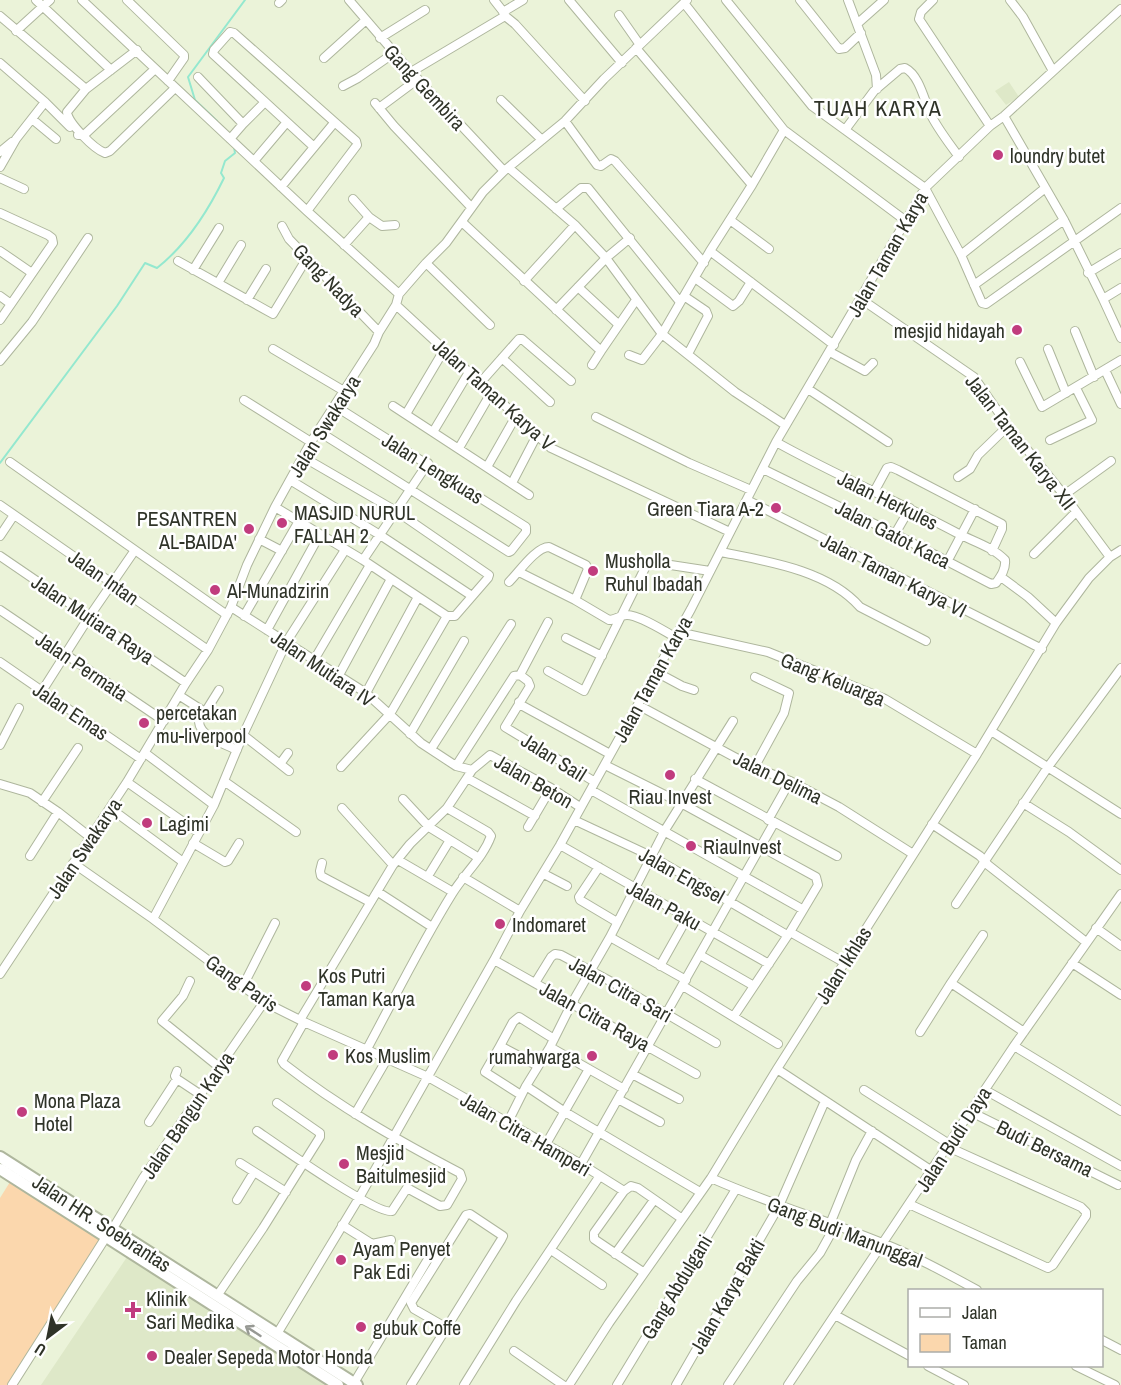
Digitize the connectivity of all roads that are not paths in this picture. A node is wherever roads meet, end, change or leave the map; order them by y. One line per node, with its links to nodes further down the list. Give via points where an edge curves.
1 (36, 0): 16 (street)
2 (51, 0): 16 (street)
3 (82, 0): 28 (street)
4 (127, 0): 39 (street, via 184,55)
5 (349, 0): 22 (street, Gang Gembira)
6 (494, 0): 19 (street)
7 (523, 0): 19 (street)
8 (568, 0): 32 (street)
9 (726, 0): 56 (street, via 812,106)
10 (800, 0): 25 (street, via 839,49)
11 (848, 0): 23 (street)
12 (884, 0): 23 (street)
13 (933, 0): 54 (street, via 919,19)
14 (1010, 0): 35 (street)
15 (686, 2): 27 (street, Jalan Swakarya); 55 (street)
16 (44, 7): 24 (street); 34 (street)
17 (1121, 9): 35 (street, Jalan Taman Karya)
18 (425, 10): 26 (street)
19 (504, 14): 36 (street); 45 (street)
20 (619, 15): 27 (street)
21 (0, 16): 24 (street)
22 (366, 20): 26 (street, Gang Gembira); 30 (street)
23 (857, 24): 25 (street)
24 (16, 32): 42 (street)
25 (861, 33): 43 (street)
26 (380, 38): 29 (street, Gang Gembira)
27 (638, 47): 32 (street, Jalan Swakarya); 69 (street)
28 (137, 50): 33 (street); 34 (street)
29 (394, 53): 36 (street, Gang Gembira); 40 (street)
30 (324, 58)
31 (0, 63): 46 (street)
32 (622, 63): 45 (street, Jalan Swakarya)
33 (154, 69): 39 (street); 57 (street)
34 (111, 70): 42 (street)
35 (1053, 71): 48 (street, Jalan Taman Karya)
36 (411, 72): 38 (street, Gang Gembira)
37 (198, 77): 53 (street)
38 (418, 79): 67 (street, Gang Gembira); 75 (street, via 377,106)
39 (168, 81): 41 (street)
40 (343, 86)
41 (175, 88): 57 (street, via 110,151 105,153); 59 (street)
42 (86, 89): 57 (street, via 67,114)
43 (877, 89): 56 (street); 64 (street, via 900,69 909,70)
44 (501, 100): 61 (street)
45 (585, 101): 50 (street, Jalan Swakarya)
46 (45, 102): 49 (street); 57 (street, via 77,135)
47 (265, 102): 51 (street); 52 (street, via 213,54 230,32); 53 (street)
48 (1004, 116): 54 (street, Jalan Taman Karya); 73 (street)
49 (32, 119): 58 (street); 60 (street)
50 (565, 121): 61 (street, Jalan Swakarya); 103 (street, via 597,165 615,161)
51 (287, 122): 62 (street); 65 (street)
52 (333, 123): 62 (street); 78 (street, via 357,145)
53 (243, 124): 59 (street)
54 (990, 126): 64 (street, Jalan Taman Karya)
55 (784, 130): 69 (street); 83 (street)
56 (845, 130): 71 (street)
57 (84, 135)
58 (56, 139)
59 (230, 139): 65 (street)
60 (16, 140): 63 (street); 66 (street)
61 (542, 140): 67 (street, Jalan Swakarya)
62 (314, 147): 70 (street)
63 (0, 152)
64 (958, 157): 71 (street, Jalan Taman Karya)
65 (254, 161): 70 (street)
66 (0, 167)
67 (507, 170): 75 (street, Jalan Swakarya); 77 (street, Gang Gembira)
68 (0, 178): 72 (street)
69 (752, 185): 81 (street)
70 (281, 187): 78 (street)
71 (925, 188): 83 (street, Jalan Taman Karya); 98 (street)
72 (24, 189)
73 (1044, 189): 82 (street); 98 (street)
74 (352, 199): 80 (street)
75 (471, 207): 84 (street, Jalan Swakarya)
76 (1121, 208): 91 (street)
77 (556, 209): 86 (street, Gang Gembira); 90 (street, via 581,188 588,188)
78 (307, 212): 93 (street)
79 (0, 213): 106 (street, via 52,238 53,243)
80 (369, 217): 85 (street, via 382,226); 93 (street)
81 (730, 220): 94 (street); 96 (street)
82 (1064, 220): 91 (street); 112 (street)
83 (906, 221): 118 (street, Jalan Taman Karya)
84 (462, 222): 102 (street, Jalan Swakarya); 109 (street)
85 (395, 225)
86 (575, 225): 100 (street, Gang Gembira); 109 (street)
87 (282, 226): 99 (street, Gang Nadya)
88 (219, 228): 105 (street)
89 (88, 238): 141 (street, via 32,322)
90 (630, 238): 100 (street); 117 (street)
91 (1073, 243): 107 (street); 112 (street, via 986,304 981,302)
92 (242, 245): 111 (street)
93 (344, 245): 115 (street)
94 (769, 249)
95 (0, 251): 106 (street)
96 (710, 251): 103 (street); 110 (street)
97 (1121, 254): 107 (street)
98 (961, 255): 112 (street)
99 (307, 258): 120 (street, via 273,314); 129 (street, Gang Nadya)
100 (606, 258): 113 (street); 121 (street, Gang Gembira)
101 (178, 261): 105 (street)
102 (426, 263): 115 (street, Jalan Swakarya); 127 (street)
103 (704, 263): 108 (street)
104 (267, 268): 120 (street)
105 (193, 270): 111 (street)
106 (32, 273): 122 (street)
107 (1088, 273): 119 (street)
108 (695, 278): 110 (street, via 733,306); 117 (street)
109 (524, 281): 124 (street)
110 (751, 282): 133 (street)
111 (218, 283): 120 (street)
112 (974, 285)
113 (578, 287): 124 (street); 126 (street)
114 (1121, 288): 119 (street)
115 (399, 294): 123 (street, Jalan Swakarya)
116 (0, 296): 122 (street)
117 (682, 299): 130 (street); 137 (street, via 706,311 708,316)
118 (861, 299): 133 (street, Jalan Taman Karya); 164 (street, Jalan Taman Karya XII, via 967,370)
119 (1102, 299): 131 (street)
120 (247, 300)
121 (636, 300): 126 (street); 130 (street, Gang Gembira)
122 (11, 304): 125 (street)
123 (396, 305): 129 (street, Jalan Swakarya); 135 (street, Jalan Taman Karya V)
124 (556, 310): 136 (street)
125 (0, 320)
126 (618, 324): 136 (street)
127 (490, 325)
128 (1075, 331): 147 (street)
129 (379, 332): 152 (street, Jalan Swakarya)
130 (662, 334): 137 (street, Gang Gembira); 138 (street, via 642,360)
131 (1121, 338)
132 (273, 349): 152 (street)
133 (832, 349): 143 (street, via 865,371); 150 (street, Jalan Taman Karya)
134 (1048, 349): 154 (street)
135 (444, 350): 146 (street, Jalan Taman Karya V); 160 (street)
136 (601, 351): 144 (street)
137 (688, 354): 163 (street, Gang Gembira)
138 (629, 355)
139 (502, 358): 148 (street, via 522,339); 149 (street); 156 (street)
140 (1121, 360): 145 (street)
141 (0, 361)
142 (1020, 362): 154 (street, via 1041,406)
143 (873, 363)
144 (592, 365)
145 (1105, 370): 147 (street); 157 (street)
146 (469, 372): 149 (street, Jalan Taman Karya V); 166 (street)
147 (1094, 377): 151 (street)
148 (571, 381)
149 (480, 383): 153 (street, Jalan Taman Karya V)
150 (808, 388): 163 (street, Jalan Taman Karya); 169 (street)
151 (1076, 388): 154 (street); 168 (street, via 1092,420)
152 (344, 390): 158 (street, Jalan Swakarya)
153 (492, 393): 161 (street, Jalan Taman Karya V); 172 (street)
154 (1066, 393)
155 (244, 399): 170 (street)
156 (549, 402)
157 (1121, 404)
158 (335, 406): 165 (street, Jalan Swakarya); 176 (street, Jalan Lengkuas)
159 (393, 406): 160 (street)
160 (406, 414): 166 (street)
161 (516, 416): 167 (street, Jalan Taman Karya V); 177 (street)
162 (596, 417): 183 (street)
163 (785, 425): 171 (street, Jalan Taman Karya)
164 (1008, 426): 179 (street); 186 (street, Jalan Taman Karya XII)
165 (318, 431): 170 (street, Jalan Swakarya); 182 (street)
166 (433, 432): 172 (street)
167 (537, 435): 181 (street); 196 (street, Jalan Taman Karya V, via 550,448)
168 (1050, 440)
169 (888, 441)
170 (311, 442): 173 (street, Jalan Swakarya)
171 (776, 442): 178 (street, Jalan Taman Karya); 184 (street, Jalan Herkules)
172 (459, 448): 177 (street)
173 (303, 457): 180 (street, Jalan Swakarya); 192 (street)
174 (1111, 461): 186 (street)
175 (10, 462): 203 (street, Jalan Mutiara IV)
176 (428, 463): 182 (street); 182 (street, Jalan Lengkuas, via 526,527 526,532 509,552)
177 (487, 467): 181 (street)
178 (763, 469): 183 (street, Jalan Taman Karya); 198 (street, Jalan Gatot Kaca)
179 (958, 477)
180 (290, 480): 189 (street, Jalan Swakarya); 199 (street)
181 (512, 483): 185 (street)
182 (411, 488): 192 (street)
183 (751, 490): 187 (street, Jalan Taman Karya)
184 (874, 492): 190 (street, Jalan Herkules); 191 (street, via 889,467)
185 (529, 495)
186 (1064, 495): 193 (street, Jalan Taman Karya XII)
187 (747, 500): 196 (street, Jalan Taman Karya); 238 (street, Jalan Taman Karya VI)
188 (0, 505): 194 (street, Jalan Intan)
189 (275, 507): 195 (street); 202 (street, Jalan Swakarya)
190 (910, 508): 198 (street); 200 (street, Jalan Herkules)
191 (975, 509): 200 (street); 207 (street, via 1003,525)
192 (396, 511): 199 (street); 220 (street, via 486,571 488,578)
193 (1076, 512): 209 (street); 211 (street, Jalan Taman Karya XII)
194 (14, 515): 201 (street); 219 (street, Jalan Intan)
195 (299, 521): 197 (street); 206 (street)
196 (730, 532): 208 (street, Jalan Taman Karya)
197 (320, 534): 204 (street); 232 (street)
198 (896, 534): 213 (street, Jalan Gatot Kaca)
199 (380, 535): 212 (street); 220 (street)
200 (961, 535): 207 (street, Jalan Herkules); 213 (street)
201 (0, 536)
202 (259, 539): 206 (street); 224 (street, Jalan Swakarya)
203 (135, 550): 219 (street); 224 (street, Jalan Mutiara IV)
204 (345, 550): 212 (street); 235 (street)
205 (1121, 550): 211 (street, Jalan Ikhlas)
206 (282, 551): 226 (street)
207 (992, 551): 216 (street, Jalan Herkules, via 1005,560)
208 (721, 552): 214 (street, Jalan Taman Karya); 237 (street, via 788,566 828,583 860,607)
209 (1034, 554)
210 (0, 556): 228 (street, Jalan Mutiara Raya)
211 (1110, 557): 230 (street, Jalan Ikhlas)
212 (367, 562): 217 (street); 242 (street)
213 (947, 562): 216 (street, Jalan Gatot Kaca, via 991,584)
214 (710, 571): 225 (street, via 651,562); 233 (street, Jalan Taman Karya)
215 (519, 572): 218 (street); 222 (street); 222 (street, via 543,546 586,565 588,569)
216 (1001, 577): 230 (street)
217 (391, 579): 221 (street); 247 (street)
218 (509, 582)
219 (113, 583): 228 (street); 239 (street, Jalan Intan)
220 (472, 596): 227 (street, via 455,616)
221 (418, 597): 227 (street); 254 (street)
222 (575, 600): 225 (street, Gang Keluarga, via 609,620)
223 (0, 610): 240 (street, Jalan Permata)
224 (229, 611): 226 (street, Jalan Mutiara IV); 239 (street, Jalan Swakarya)
225 (622, 615): 233 (street, Gang Keluarga); 241 (street)
226 (244, 616): 232 (street, Jalan Mutiara IV)
227 (447, 616): 260 (street)
228 (89, 617): 240 (street); 250 (street, Jalan Mutiara Raya)
229 (548, 622): 248 (street)
230 (1056, 623): 238 (street, Jalan Ikhlas)
231 (511, 624): 269 (street)
232 (267, 630): 235 (street, Jalan Mutiara IV)
233 (677, 634): 246 (street, Jalan Taman Karya); 273 (street, Gang Keluarga, via 768,652 885,699)
234 (566, 638): 241 (street)
235 (287, 641): 242 (street, Jalan Mutiara IV); 265 (street)
236 (464, 641): 264 (street)
237 (926, 641)
238 (1042, 648): 263 (street, Jalan Ikhlas)
239 (208, 651): 250 (street, Jalan Swakarya)
240 (66, 654): 253 (street); 261 (street, Jalan Permata)
241 (602, 656): 245 (street, via 584,691)
242 (314, 660): 247 (street, Jalan Mutiara IV)
243 (0, 662): 253 (street, Jalan Emas)
244 (1121, 668): 278 (street)
245 (548, 671)
246 (656, 672): 252 (street); 257 (street, Jalan Taman Karya)
247 (339, 675): 254 (street, Jalan Mutiara IV)
248 (517, 675): 256 (street, via 530,686); 277 (street)
249 (755, 676): 280 (street, via 789,693 789,699)
250 (186, 683): 255 (street, Jalan Swakarya)
251 (219, 690): 259 (street)
252 (694, 690)
253 (42, 691): 274 (street, Jalan Emas)
254 (366, 693): 260 (street, Jalan Mutiara IV)
255 (180, 696): 259 (street); 261 (street, Jalan Swakarya)
256 (519, 702): 272 (street); 289 (street, Jalan Sail, via 505,727)
257 (638, 705): 267 (street, Jalan Delima); 272 (street, Jalan Taman Karya)
258 (19, 708): 266 (street)
259 (205, 712): 270 (street, via 200,722 204,733)
260 (390, 714): 264 (street, Jalan Mutiara IV); 279 (street)
261 (164, 721): 274 (street, Jalan Swakarya)
262 (733, 722): 267 (street)
263 (991, 731): 273 (street, Jalan Ikhlas); 278 (street)
264 (410, 734): 269 (street, Jalan Mutiara IV)
265 (243, 735): 270 (street); 275 (street)
266 (0, 745)
267 (717, 746): 280 (street, Jalan Delima); 284 (street)
268 (78, 748): 292 (street)
269 (431, 749): 277 (street, Jalan Mutiara IV)
270 (237, 750): 285 (street)
271 (288, 753): 275 (street)
272 (610, 754): 276 (street, Jalan Taman Karya)
273 (977, 754): 305 (street, Jalan Ikhlas)
274 (143, 756): 287 (street, Jalan Swakarya); 295 (street, Jalan Emas)
275 (280, 765): 282 (street)
276 (605, 765): 289 (street, Jalan Taman Karya); 293 (street)
277 (456, 766): 281 (street, Jalan Mutiara IV)
278 (1048, 767): 294 (street); 301 (street)
279 (341, 768)
280 (754, 768): 286 (street, Jalan Delima)
281 (472, 770): 283 (street); 290 (street, Jalan Beton, via 488,755)
282 (289, 771)
283 (467, 778): 299 (street); 302 (street)
284 (695, 779): 293 (street); 304 (street)
285 (224, 781): 295 (street); 309 (street)
286 (790, 781): 304 (street); 317 (street, Jalan Delima, via 860,819)
287 (127, 782): 297 (street, Jalan Swakarya); 310 (street)
288 (0, 783): 292 (street, via 30,793)
289 (593, 786): 296 (street, Jalan Taman Karya); 308 (street, Jalan Sail)
290 (551, 788): 296 (street, Jalan Beton); 302 (street)
291 (403, 799): 306 (street)
292 (42, 802): 300 (street)
293 (681, 803): 308 (street); 316 (street)
294 (1023, 803): 322 (street); 328 (street)
295 (214, 805): 310 (street)
296 (580, 807): 303 (street, Jalan Taman Karya)
297 (110, 808): 311 (street, Jalan Swakarya); 323 (street)
298 (342, 808): 324 (street)
299 (447, 808): 306 (street); 321 (street, via 488,831 490,836)
300 (58, 812): 311 (street); 318 (street)
301 (1121, 814)
302 (535, 816): 307 (street)
303 (574, 820): 315 (street, Jalan Taman Karya); 319 (street, Jalan Engsel)
304 (771, 822): 316 (street); 320 (street)
305 (932, 824): 317 (street, Jalan Ikhlas); 322 (street)
306 (429, 827): 312 (street); 324 (street)
307 (528, 827)
308 (665, 830): 319 (street); 331 (street, Jalan Sail)
309 (296, 832)
310 (199, 833): 313 (street)
311 (90, 837): 325 (street, Jalan Swakarya)
312 (450, 840): 321 (street); 330 (street)
313 (193, 843): 314 (street, via 225,862); 323 (street)
314 (239, 843)
315 (560, 845): 327 (street, Jalan Paku); 329 (street, Jalan Taman Karya)
316 (760, 847): 331 (street); 341 (street, via 818,880)
317 (913, 855): 357 (street, Jalan Ikhlas)
318 (30, 856)
319 (651, 856): 334 (street); 339 (street, Jalan Engsel)
320 (837, 856)
321 (478, 858): 332 (street)
322 (984, 860): 340 (street); 353 (street)
323 (183, 862): 344 (street)
324 (396, 862): 330 (street); 335 (street)
325 (73, 863): 344 (street, Gang Paris); 362 (street, Jalan Swakarya)
326 (322, 863): 338 (street, via 321,876)
327 (599, 867): 334 (street, Jalan Paku); 345 (street, via 579,897)
328 (1121, 870)
329 (544, 874): 333 (street); 342 (street, Jalan Taman Karya)
330 (428, 876): 336 (street)
331 (745, 876): 339 (street); 341 (street, Jalan Sail)
332 (464, 877): 336 (street); 342 (street)
333 (567, 886)
334 (635, 889): 343 (street, Jalan Paku); 345 (street)
335 (378, 892): 338 (street); 347 (street)
336 (453, 892): 347 (street)
337 (1121, 894): 348 (street, Jalan Budi Daya)
338 (370, 902): 374 (street)
339 (730, 902): 349 (street); 350 (street, Jalan Engsel)
340 (956, 904)
341 (802, 909): 350 (street)
342 (520, 911): 356 (street, Jalan Taman Karya)
343 (687, 918): 349 (street, Jalan Paku); 360 (street)
344 (153, 919): 367 (street, Gang Paris)
345 (617, 922): 352 (street)
346 (275, 923): 367 (street)
347 (432, 927): 383 (street)
348 (1096, 928): 353 (street, Jalan Budi Daya); 354 (street)
349 (713, 932): 355 (street); 359 (street, Jalan Paku)
350 (788, 934): 357 (street, Jalan Engsel); 359 (street)
351 (983, 935): 366 (street)
352 (610, 937): 360 (street); 361 (street)
353 (1086, 942): 358 (street, Jalan Budi Daya)
354 (1121, 946)
355 (700, 955): 365 (street); 368 (street)
356 (494, 960): 364 (street, Jalan Citra Raya); 391 (street, Jalan Taman Karya)
357 (845, 963): 388 (street, Jalan Ikhlas)
358 (1072, 963): 369 (street); 376 (street, Jalan Budi Daya)
359 (768, 964): 368 (street)
360 (660, 966): 365 (street)
361 (590, 970): 364 (street, Jalan Citra Sari, via 555,954); 371 (street); 372 (street, Jalan Citra Sari)
362 (0, 974)
363 (190, 981): 386 (street, via 162,1021)
364 (535, 983): 371 (street, Jalan Citra Raya)
365 (685, 983): 372 (street); 373 (street)
366 (951, 983): 375 (street); 376 (street)
367 (243, 986): 370 (street, Gang Paris)
368 (754, 986): 373 (street)
369 (1121, 995)
370 (264, 1002): 374 (street, Gang Paris); 386 (street, Jalan Bangun Karya)
371 (572, 1003): 377 (street); 381 (street, Jalan Citra Raya)
372 (666, 1014): 378 (street, Jalan Citra Sari); 381 (street)
373 (734, 1016): 379 (street)
374 (302, 1021): 383 (street, Gang Paris); 405 (street, via 282,1060 284,1064)
375 (920, 1032)
376 (1024, 1032): 382 (street, Jalan Budi Daya)
377 (552, 1043): 380 (street, via 519,1017); 385 (street); 387 (street)
378 (717, 1043)
379 (778, 1044)
380 (500, 1046): 385 (street); 397 (street, via 485,1072)
381 (648, 1046): 389 (street); 390 (street, Jalan Citra Raya)
382 (1014, 1046): 395 (street, Jalan Budi Daya); 402 (street)
383 (368, 1049): 384 (street, Gang Paris)
384 (387, 1059): 391 (street, Gang Paris); 405 (street)
385 (538, 1066): 392 (street)
386 (219, 1067): 396 (street, Jalan Bangun Karya)
387 (588, 1069): 393 (street); 403 (street)
388 (777, 1069): 400 (street); 424 (street, Jalan Ikhlas)
389 (632, 1074): 393 (street); 398 (street)
390 (696, 1074)
391 (428, 1077): 407 (street, Jalan Citra Hamperi); 412 (street, Jalan Taman Karya)
392 (526, 1086): 397 (street); 403 (street)
393 (624, 1089): 399 (street)
394 (864, 1090): 414 (street)
395 (985, 1090): 404 (street, Jalan Budi Daya); 419 (street)
396 (201, 1095): 406 (street, via 177,1075); 439 (street, Jalan Bangun Karya)
397 (521, 1095): 407 (street)
398 (679, 1099)
399 (618, 1100): 408 (street); 410 (street)
400 (825, 1101): 411 (street); 434 (street, Jalan Karya Bakti)
401 (277, 1103): 417 (street, via 320,1132)
402 (1121, 1111)
403 (565, 1112): 410 (street); 413 (street)
404 (971, 1112): 414 (street, Jalan Budi Daya); 425 (street, Budi Bersama)
405 (355, 1114): 412 (street)
406 (149, 1122)
407 (508, 1122): 413 (street, Jalan Citra Hamperi)
408 (660, 1122)
409 (257, 1131): 417 (street)
410 (600, 1131): 418 (street); 429 (street)
411 (872, 1131): 421 (street); 438 (street, via 856,1160)
412 (393, 1138): 430 (street, Jalan Taman Karya); 430 (street, via 460,1173 462,1179 443,1206 407,1188 390,1213)
413 (546, 1144): 418 (street, Jalan Citra Hamperi)
414 (949, 1145): 421 (street, Jalan Budi Daya); 433 (street, via 1081,1208 1086,1216 1051,1267)
415 (0, 1157): 435 (main road, Jalan HR. Soebrantas)
416 (240, 1163): 422 (street)
417 (308, 1164): 428 (street); 430 (street)
418 (581, 1164): 423 (street, Jalan Citra Hamperi)
419 (1121, 1166)
420 (0, 1169): 435 (main road, Jalan HR. Soebrantas)
421 (932, 1171): 433 (street, Jalan Budi Daya)
422 (254, 1172): 428 (street); 431 (street)
423 (599, 1177): 427 (street, Jalan Citra Hamperi); 442 (street)
424 (711, 1178): 426 (street, Gang Budi Manunggal); 429 (street, Jalan Ikhlas)
425 (1118, 1185)
426 (735, 1189): 434 (street, Gang Budi Manunggal); 466 (street, Gang Abdulgani)
427 (624, 1191): 432 (street, via 631,1186 638,1188); 444 (street, via 593,1238)
428 (286, 1192): 449 (street)
429 (700, 1192): 436 (street, Jalan Ikhlas)
430 (359, 1198): 437 (street, Jalan Taman Karya)
431 (237, 1200)
432 (654, 1200): 436 (street); 444 (street)
433 (909, 1204): 441 (street, Jalan Budi Daya)
434 (779, 1206): 438 (street, Gang Budi Manunggal); 467 (street, Jalan Karya Bakti)
435 (81, 1215): 439 (main road, Jalan HR. Soebrantas)
436 (681, 1218): 446 (street, Jalan Ikhlas)
437 (342, 1225): 440 (street, via 372,1244); 452 (street, Jalan Taman Karya)
438 (832, 1225): 441 (street, Gang Budi Manunggal); 468 (street, via 816,1258)
439 (109, 1233): 445 (main road, Jalan HR. Soebrantas); 460 (street, Jalan Bangun Karya)
440 (391, 1240)
441 (883, 1243): 448 (street, Gang Budi Manunggal); 450 (street, Jalan Budi Daya)
442 (550, 1250): 447 (street); 463 (street)
443 (438, 1251): 451 (street, via 411,1303 414,1309); 451 (street, via 466,1215 474,1216 503,1236); 459 (street)
444 (615, 1254): 446 (street)
445 (164, 1268): 449 (main road, Jalan HR. Soebrantas); 461 (main road, Jalan HR. Soebrantas, one-way to 445)
446 (643, 1272): 465 (street, Jalan Ikhlas)
447 (602, 1285)
448 (975, 1289)
449 (217, 1296): 452 (main road, Jalan HR. Soebrantas)
450 (835, 1315): 456 (street); 469 (street, Jalan Budi Daya)
451 (447, 1328): 462 (street)
452 (277, 1334): 459 (main road, Jalan HR. Soebrantas)
453 (1103, 1341): 454 (street)
454 (1121, 1350)
455 (514, 1351): 464 (street)
456 (908, 1355)
457 (932, 1367): 470 (street)
458 (1080, 1367): 471 (street)
459 (355, 1384)
460 (12, 1385)
461 (338, 1385)
462 (411, 1385)
463 (464, 1385)
464 (563, 1385)
465 (569, 1385)
466 (617, 1385)
467 (676, 1385)
468 (728, 1385)
469 (788, 1385)
470 (964, 1385)
471 (1115, 1385)

